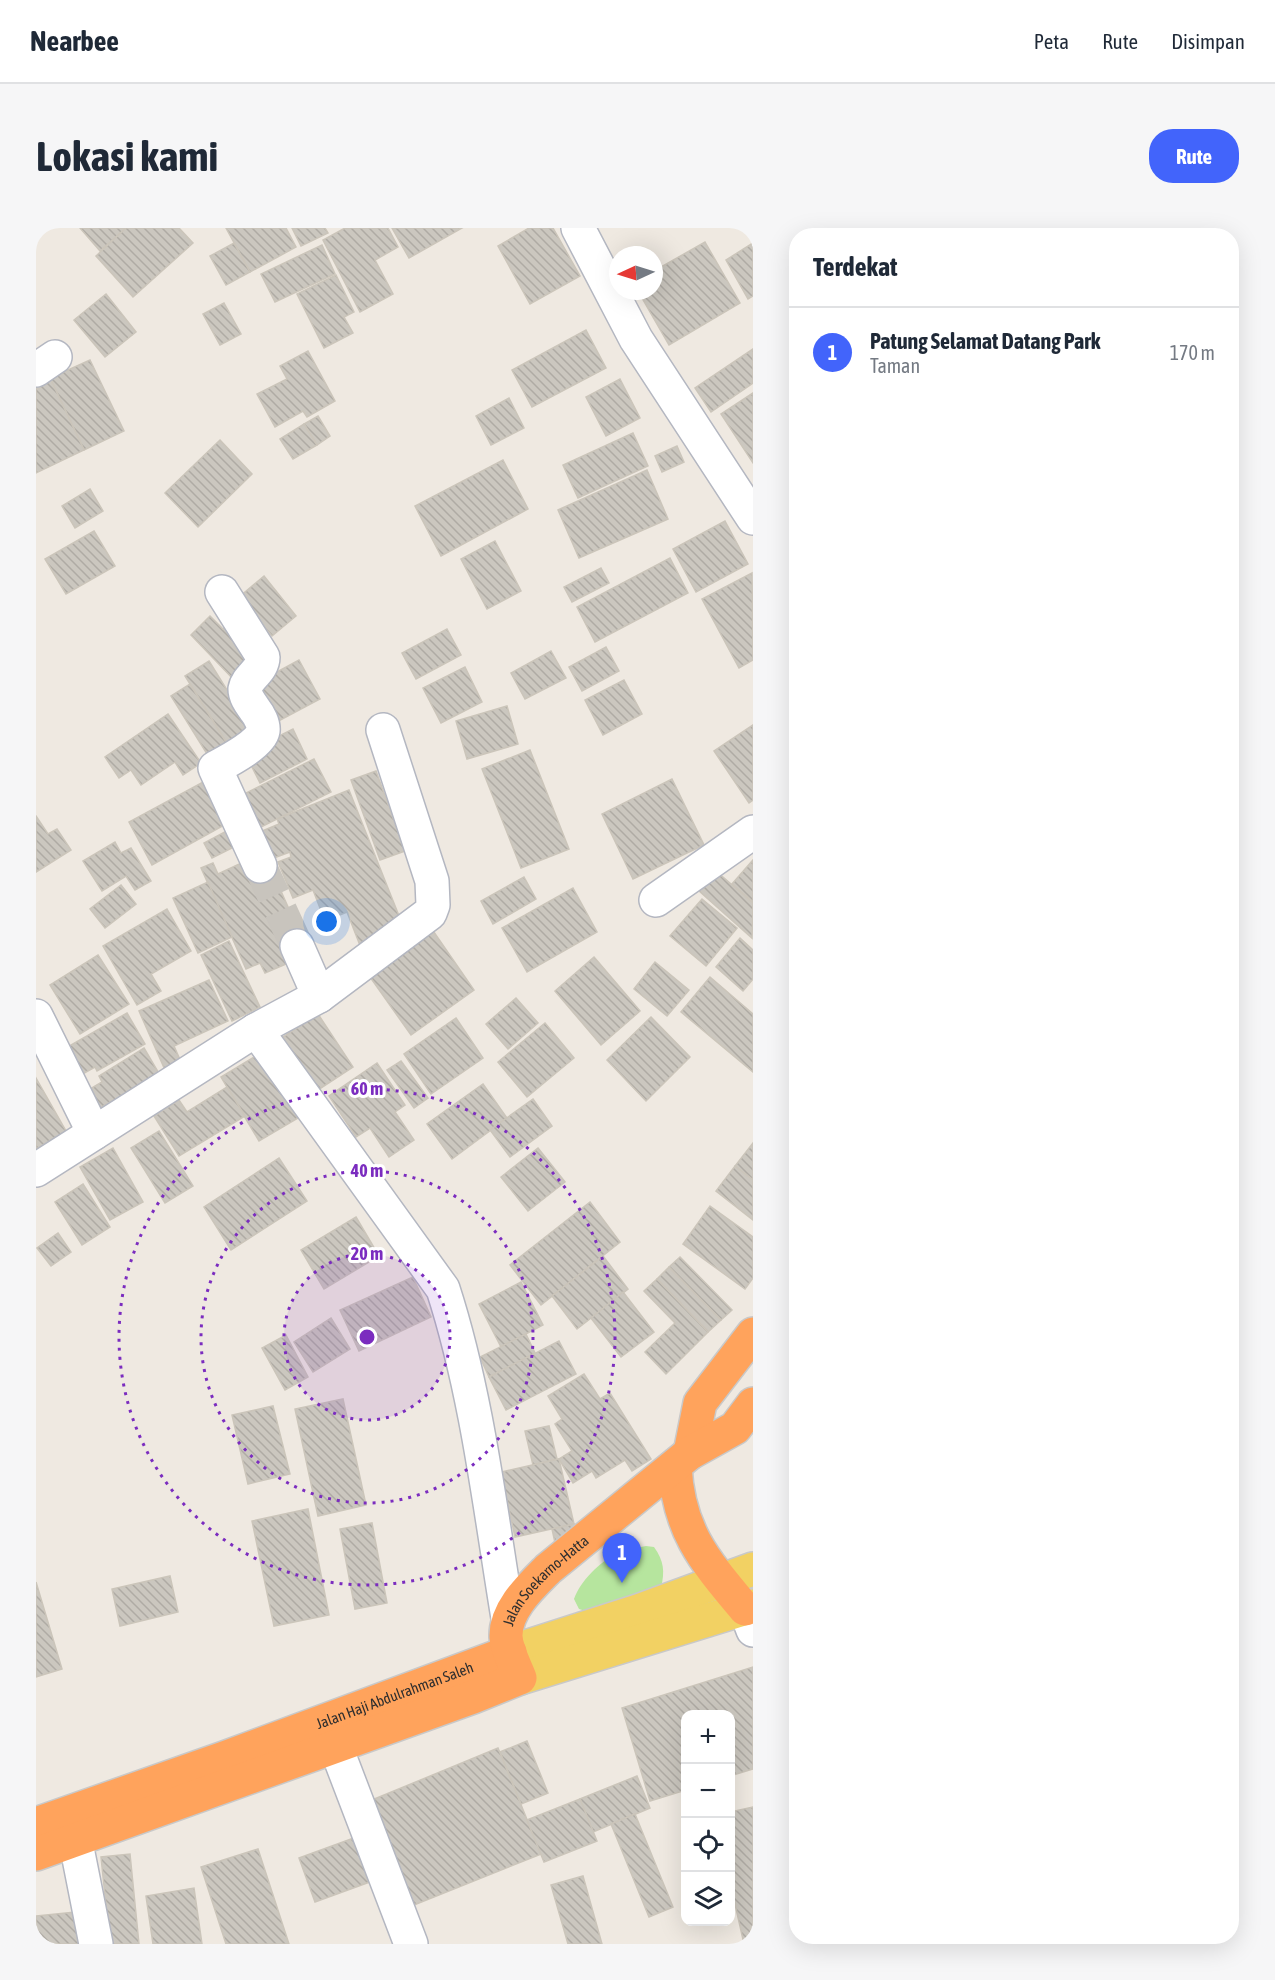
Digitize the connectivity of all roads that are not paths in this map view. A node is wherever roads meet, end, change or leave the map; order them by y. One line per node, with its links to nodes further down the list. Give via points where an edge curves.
1 (578, 228): 2 (street, via 636,339)
2 (753, 518)
3 (222, 592): 6 (street, via 264,662 245,692 260,717 261,736 215,768)
4 (383, 730): 9 (street, via 432,881 433,905 430,913)
5 (753, 832): 7 (street)
6 (260, 866)
7 (656, 900)
8 (297, 946): 9 (street)
9 (319, 996): 11 (street)
10 (36, 1016): 12 (street)
11 (256, 1030): 12 (street); 20 (street, via 443,1289 477,1431)
12 (94, 1133): 13 (street)
13 (36, 1170)
14 (753, 1334): 16 (highway, via 700,1403)
15 (753, 1404): 16 (highway, Jalan Soekarno-Hatta, via 735,1428)
16 (682, 1460): 18 (highway, via 676,1491 688,1530 699,1553); 20 (highway, Jalan Soekarno-Hatta, via 548,1569)
17 (753, 1569): 18 (main road, Jalan Haji Abdulrahman Saleh)
18 (721, 1580): 19 (highway); 21 (main road, Jalan Haji Abdulrahman Saleh, via 638,1611)
19 (750, 1615): 21 (main road, Jalan Haji Abdulrahman Saleh)
20 (508, 1618): 21 (highway, Jalan Soekarno-Hatta, via 506,1637)
21 (515, 1665): 22 (highway, Jalan Haji Abdulrahman Saleh, via 473,1697); 23 (highway, Jalan Haji Abdulrahman Saleh, via 224,1758)
22 (335, 1745): 24 (highway, Jalan Haji Abdulrahman Saleh); 27 (street)
23 (36, 1824)
24 (75, 1838): 25 (highway, Jalan Haji Abdulrahman Saleh); 26 (street)
25 (36, 1854)
26 (96, 1944)
27 (411, 1944)

